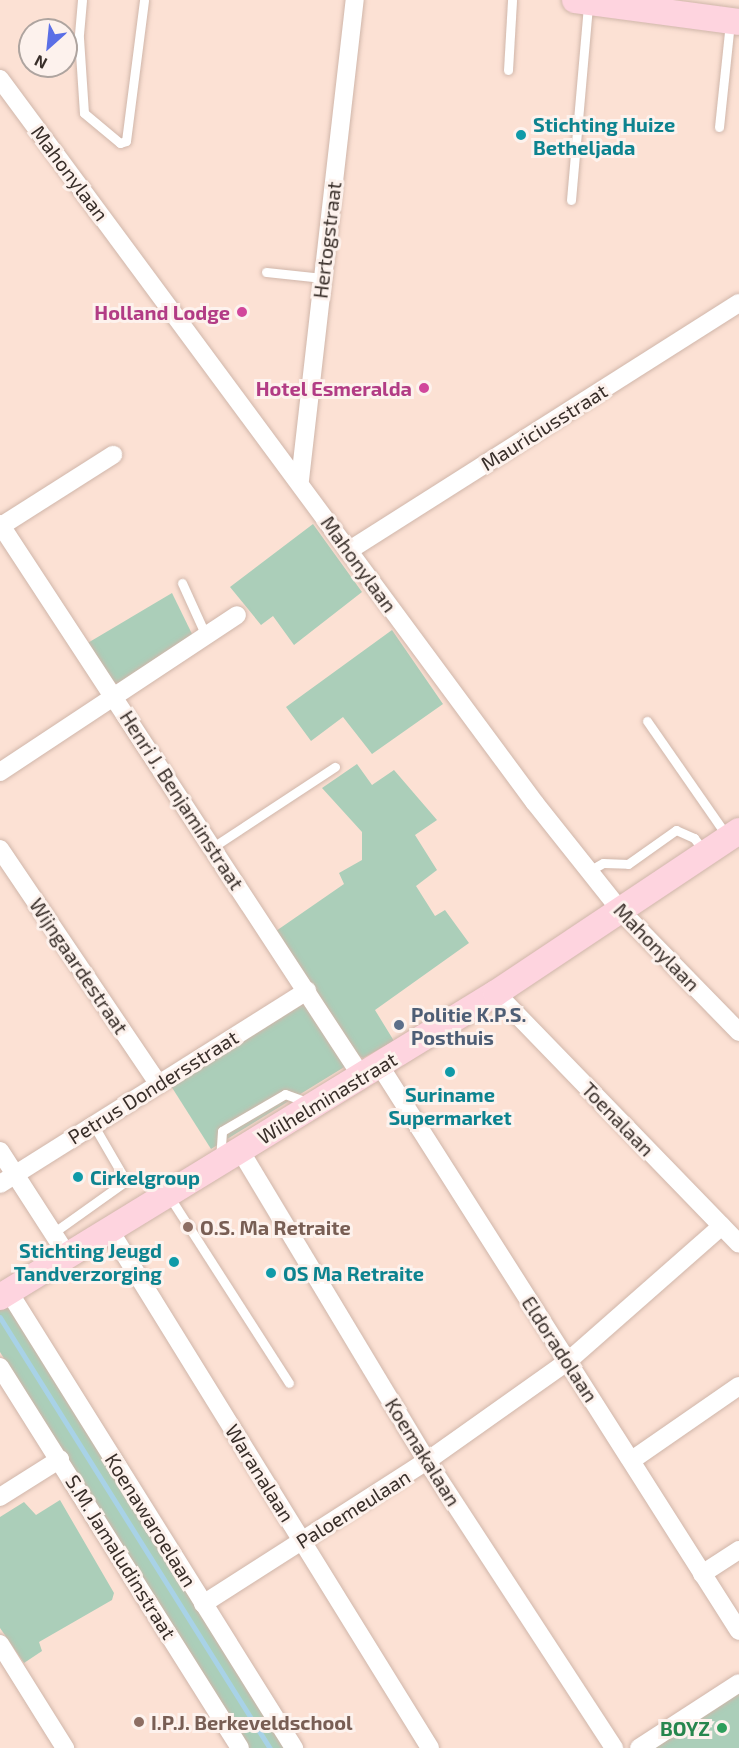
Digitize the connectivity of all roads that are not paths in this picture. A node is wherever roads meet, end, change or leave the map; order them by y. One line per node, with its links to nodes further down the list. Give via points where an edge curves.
1 (82, 0): 2 (lane, via 84,113 120,143 126,141)
2 (144, 0)
3 (355, 0): 13 (street, Hertogstraat)
4 (512, 0): 8 (lane)
5 (582, 1): 6 (street); 11 (lane)
6 (685, 7): 7 (street)
7 (735, 21): 10 (lane)
8 (508, 70)
9 (0, 79): 16 (street, Mahonylaan)
10 (719, 127)
11 (571, 200)
12 (266, 272): 13 (lane)
13 (323, 278): 16 (street, Hertogstraat)
14 (739, 303): 18 (street, Mauriciusstraat)
15 (113, 455): 17 (street)
16 (300, 480): 18 (street, Mahonylaan)
17 (1, 525): 22 (street, Henri J. Benjaminstraat)
18 (348, 551): 30 (street, Mahonylaan)
19 (182, 584): 21 (lane)
20 (237, 615): 21 (street)
21 (206, 636): 22 (street)
22 (115, 698): 25 (street); 27 (street, Henri J. Benjaminstraat)
23 (647, 721): 26 (lane)
24 (335, 767): 27 (lane)
25 (0, 772)
26 (734, 835): 29 (street, Wilhelminastraat)
27 (213, 847): 32 (street, Henri J. Benjaminstraat)
28 (0, 849): 36 (street, Wijngaardestraat)
29 (706, 854): 30 (lane, via 694,838 676,830 628,864 603,863); 31 (street, Wilhelminastraat)
30 (589, 871): 31 (street, Mahonylaan)
31 (621, 911): 33 (street, Wilhelminastraat); 34 (street, Mahonylaan)
32 (307, 991): 35 (street, Henri J. Benjaminstraat); 36 (street, Petrus Dondersstraat)
33 (496, 993): 35 (street, Wilhelminastraat); 42 (street, Toenalaan)
34 (739, 1032)
35 (371, 1072): 39 (street, Wilhelminastraat); 48 (street, Eldoradolaan)
36 (158, 1083): 37 (street, Petrus Dondersstraat)
37 (93, 1124): 40 (street, Petrus Dondersstraat); 44 (lane, via 126,1181)
38 (0, 1151): 40 (street)
39 (230, 1156): 41 (street, Wilhelminastraat); 54 (street, Koemakalaan)
40 (8, 1179): 44 (street)
41 (167, 1194): 43 (street, Wilhelminastraat); 50 (lane)
42 (722, 1226): 45 (street, Toenalaan); 48 (street, Paloemeulaan)
43 (109, 1228): 46 (street, Wilhelminastraat); 56 (street, Waranalaan)
44 (53, 1233): 46 (street)
45 (739, 1244)
46 (67, 1255): 47 (street, Wilhelminastraat)
47 (4, 1294): 59 (street, Koenawaroelaan)
48 (567, 1362): 53 (street, Eldoradolaan); 54 (street, Paloemeulaan)
49 (0, 1367): 52 (street, S.M. Jamaludinstraat)
50 (289, 1383)
51 (739, 1386): 53 (street)
52 (60, 1459): 55 (street); 64 (street, S.M. Jamaludinstraat)
53 (632, 1460): 58 (street, Eldoradolaan)
54 (427, 1461): 56 (street, Paloemeulaan); 67 (street, Koemakalaan)
55 (0, 1497)
56 (301, 1542): 59 (street, Paloemeulaan); 66 (street, Waranalaan)
57 (739, 1550): 58 (street)
58 (702, 1574): 60 (street, Eldoradolaan)
59 (202, 1604): 65 (street, Koenawaroelaan)
60 (739, 1631)
61 (0, 1645): 63 (street)
62 (739, 1683): 68 (street)
63 (64, 1748)
64 (240, 1748)
65 (294, 1748)
66 (430, 1748)
67 (614, 1748)
68 (639, 1748)

